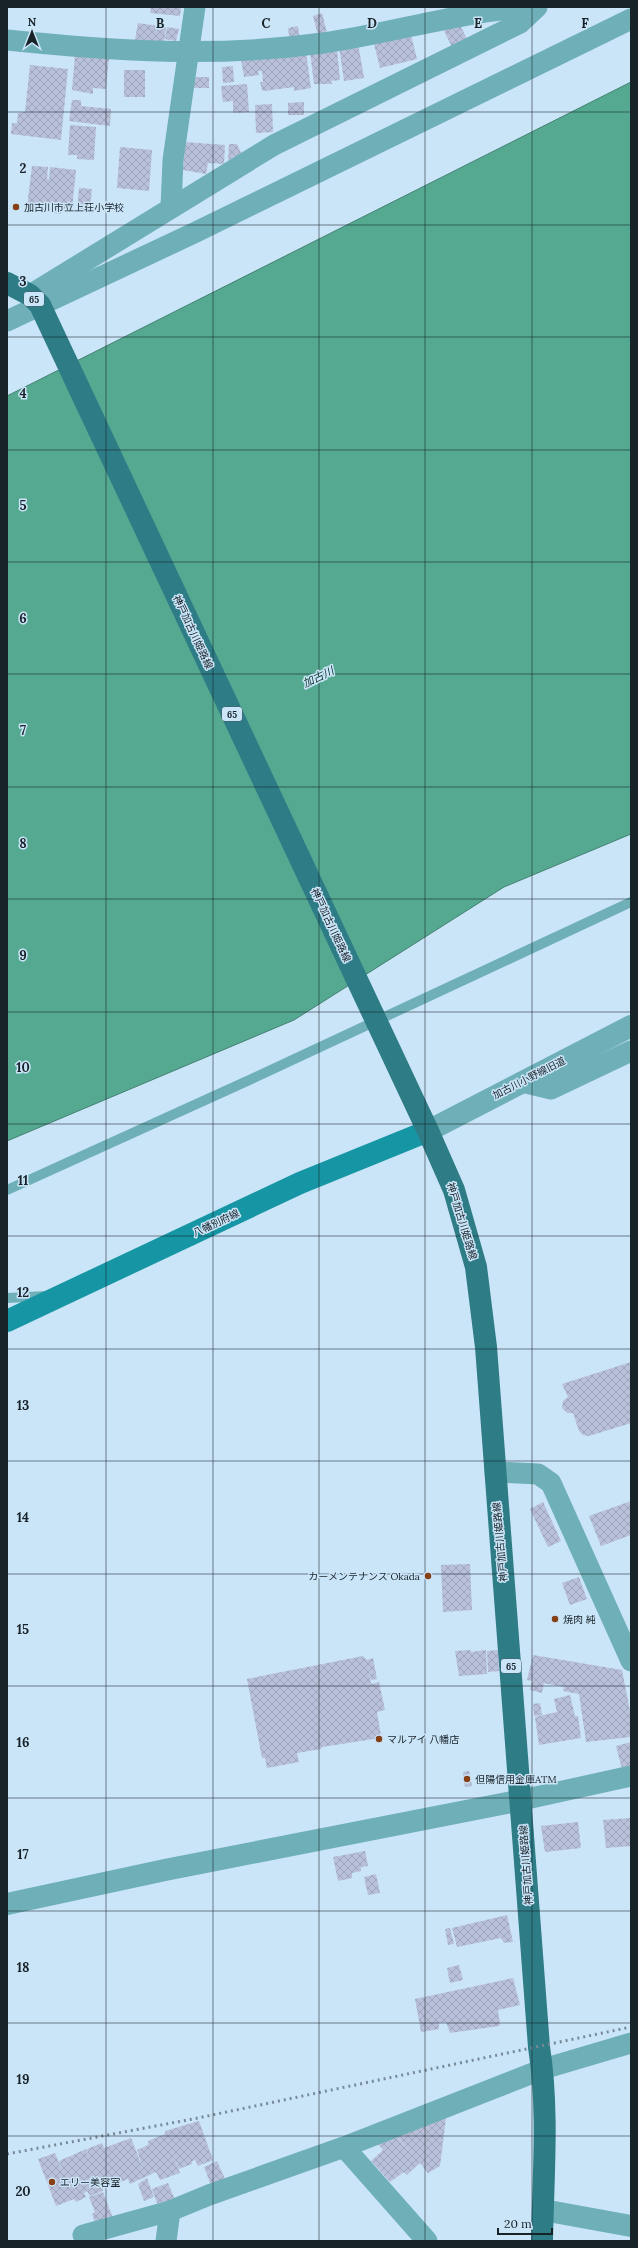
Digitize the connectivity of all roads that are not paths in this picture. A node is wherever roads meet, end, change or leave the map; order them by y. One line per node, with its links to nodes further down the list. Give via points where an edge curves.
1 (195, 7): 5 (street)
2 (537, 7): 5 (street, via 513,8 439,20 325,43 248,52); 6 (street, via 520,23 274,145)
3 (631, 19): 8 (street, via 203,228)
4 (7, 40): 5 (street, via 89,49)
5 (189, 53): 6 (street, via 173,160)
6 (170, 207): 8 (street)
7 (7, 283): 8 (main road, 65)
8 (35, 300): 9 (street); 14 (main road, 神戸加古川姫路線 / 65, via 50,326)
9 (7, 321)
10 (631, 902): 15 (lane, via 266,1073)
11 (631, 1026): 13 (street, 加古川小野線旧道)
12 (631, 1051): 13 (street, via 551,1088)
13 (522, 1082): 14 (street, 加古川小野線旧道)
14 (428, 1131): 16 (main road, 八幡別府線, via 300,1183); 19 (main road, 神戸加古川姫路線 / 65, via 454,1190 476,1267 486,1347)
15 (7, 1190)
16 (64, 1295): 17 (lane); 18 (main road, 八幡別府線)
17 (7, 1298)
18 (7, 1322)
19 (495, 1472): 20 (street, via 538,1474 551,1482); 22 (main road, 神戸加古川姫路線 / 65)
20 (631, 1661)
21 (631, 1776): 22 (street)
22 (522, 1800): 23 (street); 25 (main road, 神戸加古川姫路線 / 65, via 539,2047)
23 (7, 1904)
24 (631, 2043): 25 (street)
25 (543, 2069): 26 (street); 27 (main road, 神戸加古川姫路線 / 65)
26 (344, 2147): 28 (street); 32 (street)
27 (543, 2210): 29 (street); 33 (main road, 神戸加古川姫路線 / 65)
28 (170, 2211): 30 (street); 31 (street)
29 (631, 2226)
30 (83, 2235)
31 (166, 2241)
32 (427, 2241)
33 (542, 2241)

